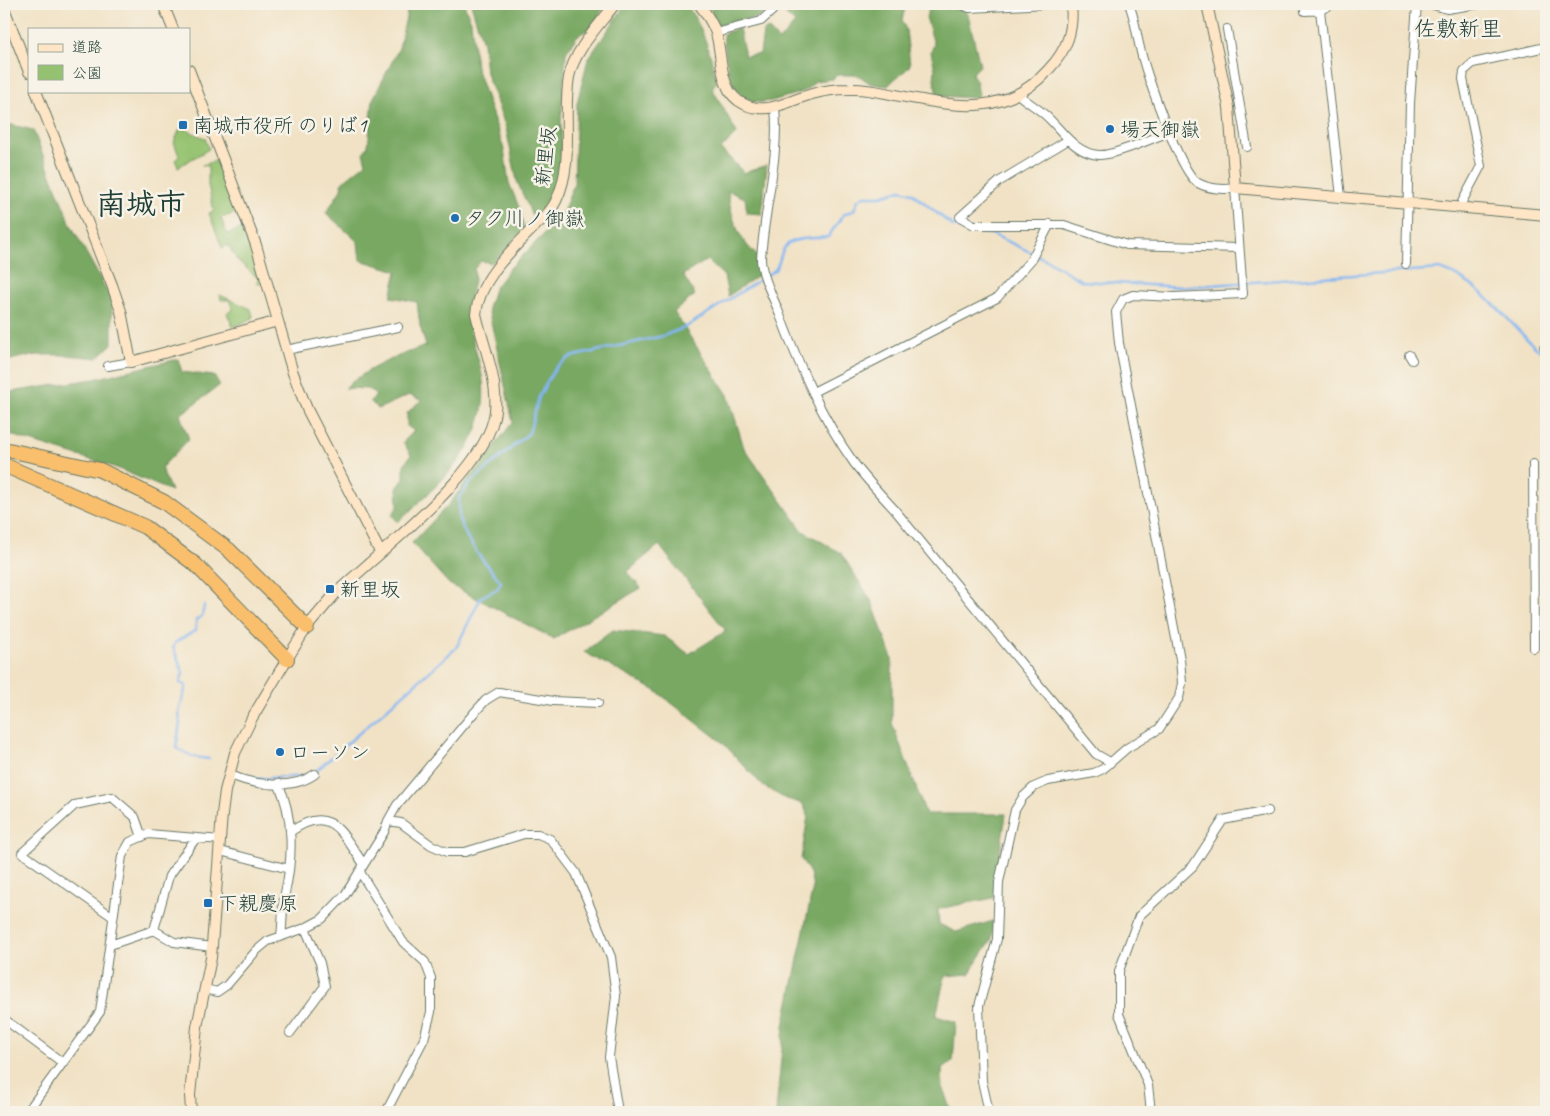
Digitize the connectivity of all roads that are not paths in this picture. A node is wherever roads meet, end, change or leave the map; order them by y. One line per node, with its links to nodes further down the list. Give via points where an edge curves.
1 (163, 4): 18 (main road)
2 (615, 4): 49 (main road, 新里坂, via 584,47 569,78 563,186 555,203 494,273 478,303 476,314 495,397 490,430 459,476)
3 (699, 4): 20 (main road)
4 (774, 4): 20 (street, via 773,10 761,21)
5 (963, 4): 15 (street, via 969,8)
6 (1046, 4): 15 (street)
7 (1071, 4): 27 (main road, via 1072,27 1067,43 1045,74)
8 (1129, 4): 29 (street, via 1140,50)
9 (1207, 4): 23 (main road)
10 (1304, 4): 17 (street, via 1305,11)
11 (1333, 4): 17 (street)
12 (1417, 4): 34 (street)
13 (1430, 4): 14 (street, via 1447,9)
14 (1479, 4)
15 (1001, 6)
16 (4, 8): 24 (main road)
17 (1320, 10): 33 (street)
18 (173, 28)
19 (1227, 29): 22 (street)
20 (716, 33): 28 (main road, via 721,66 730,93 745,105)
21 (1546, 47): 35 (street, via 1473,63 1464,71 1481,166)
22 (1232, 57): 23 (street); 31 (street)
23 (1220, 68): 32 (main road, via 1229,107)
24 (28, 69)
25 (190, 73): 40 (main road, via 256,245)
26 (36, 92): 43 (main road, via 112,285)
27 (1019, 95): 28 (main road, via 989,104 963,105 838,89 814,93); 30 (street, via 1045,115)
28 (775, 108): 45 (street, via 761,262)
29 (1169, 132): 30 (street, via 1100,155 1081,149); 32 (street, via 1190,176 1197,183 1226,190)
30 (1068, 140): 37 (street, via 1000,181 960,217 974,225)
31 (1247, 147)
32 (1236, 188): 33 (main road); 38 (street)
33 (1341, 197): 34 (main road)
34 (1406, 204): 35 (main road); 39 (street)
35 (1461, 208): 36 (main road)
36 (1546, 216)
37 (1050, 224): 38 (street, via 1064,225 1127,245); 45 (street, via 1031,259 997,298)
38 (1239, 248): 54 (street, via 1243,294 1133,295 1123,299 1116,312 1120,349 1182,672 1179,698 1164,724)
39 (1406, 264)
40 (278, 321): 42 (main road); 43 (main road)
41 (398, 327): 42 (street)
42 (286, 350): 49 (main road, via 306,409)
43 (132, 362): 44 (street)
44 (108, 366)
45 (813, 392): 54 (street, via 836,435 866,478 1096,754)
46 (4, 449): 50 (highway, via 100,470 164,502 229,550)
47 (1533, 464): 51 (street)
48 (4, 465): 52 (highway, via 145,527 196,565)
49 (380, 552): 50 (main road, 新里坂, via 335,594)
50 (307, 627): 52 (main road, 新里坂)
51 (1534, 648)
52 (286, 659): 55 (main road, 新里坂, via 240,741)
53 (598, 703): 59 (street, via 553,701 499,692 474,713)
54 (1110, 762): 81 (street, via 1103,770 1094,773 1048,781 1034,787 1018,803 1012,817 998,882 997,939 979,1006 982,1081)
55 (229, 774): 57 (street, via 252,783); 63 (main road, 新里坂)
56 (315, 774): 57 (street, via 305,781)
57 (278, 783): 60 (street, via 284,795)
58 (1268, 811): 82 (street, via 1223,820 1193,866 1139,916 1119,971 1118,1014 1148,1085)
59 (388, 820): 64 (street, via 384,832); 80 (street, via 401,823 431,845 447,852 465,852 524,834 538,834 550,839 558,849 576,873 612,957 616,996 609,1057)
60 (290, 832): 64 (street, via 320,818 342,833); 65 (street)
61 (142, 837): 62 (street, via 148,834); 67 (street, via 130,842 122,856); 67 (street, via 135,817 112,797 75,805 22,853)
62 (196, 838): 63 (street); 69 (street, via 169,876)
63 (220, 846): 65 (street); 72 (main road, 新里坂)
64 (363, 863): 66 (street)
65 (289, 869): 70 (street)
66 (360, 872): 68 (street, via 322,919); 79 (street, via 403,942 425,962 432,978 431,1012 424,1039)
67 (113, 917): 71 (street)
68 (305, 928): 70 (street); 75 (street, via 320,963 325,986)
69 (154, 930): 71 (street); 72 (street, via 174,942)
70 (281, 936): 73 (street, via 256,951 217,992)
71 (110, 945): 76 (street, via 100,1012)
72 (212, 947): 73 (main road, 新里坂)
73 (205, 989): 78 (main road, 新里坂, via 197,1028)
74 (4, 1019): 76 (street)
75 (290, 1033)
76 (63, 1063): 77 (street)
77 (26, 1112)
78 (191, 1112)
79 (386, 1112)
80 (618, 1112)
81 (989, 1112)
82 (1151, 1112)

